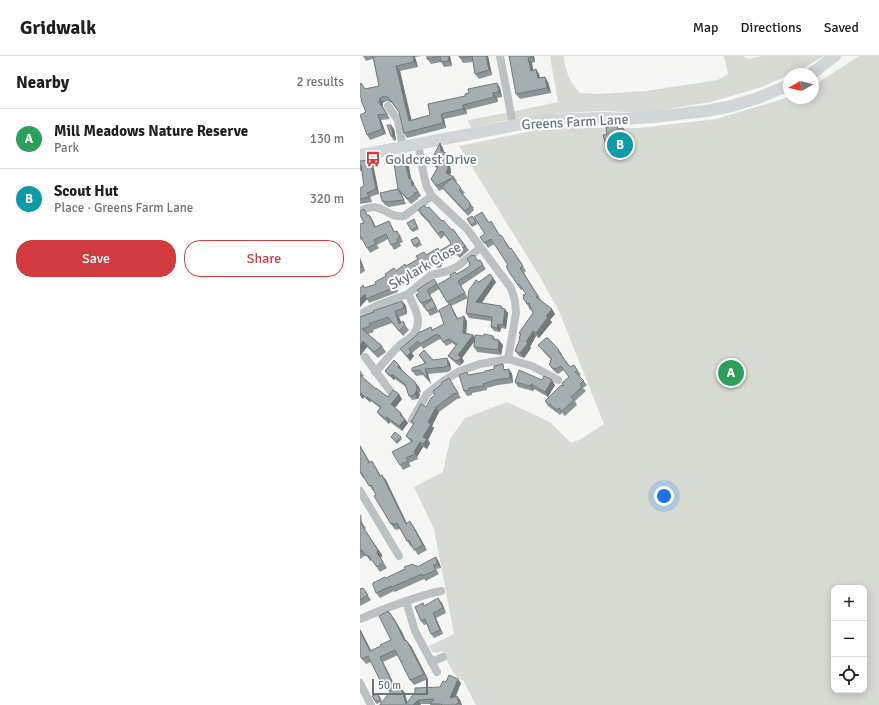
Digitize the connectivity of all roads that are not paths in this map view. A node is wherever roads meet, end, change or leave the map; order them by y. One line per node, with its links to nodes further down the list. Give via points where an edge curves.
1 (500, 56): 6 (street)
2 (835, 56): 3 (street)
3 (819, 68)
4 (783, 88): 6 (street, Greens Farm Lane, via 732,106 706,111 652,118 543,120)
5 (388, 106): 8 (street, via 398,120)
6 (513, 125): 7 (street, Greens Farm Lane)
7 (418, 144): 8 (street, Greens Farm Lane); 10 (street, via 424,176)
8 (403, 147): 9 (street, Greens Farm Lane)
9 (360, 155)
10 (432, 196): 11 (street, via 404,216 393,216 376,207); 12 (street, via 461,224)
11 (360, 211)
12 (480, 248): 13 (street, Skylark Close, via 458,266 431,275); 16 (street, via 511,288 515,301 516,313)
13 (408, 294): 14 (street, Skylark Close); 17 (street, via 419,320 417,327 411,337)
14 (360, 315)
15 (365, 357): 17 (street)
16 (508, 359): 18 (street, via 532,366); 20 (street, via 470,367 444,380 427,394)
17 (375, 372): 19 (street)
18 (558, 380)
19 (391, 392)
20 (412, 420)
21 (360, 491): 22 (street)
22 (399, 556)
23 (441, 591): 24 (street)
24 (406, 601): 25 (street); 27 (street, via 415,631)
25 (360, 619)
26 (443, 657): 27 (street)
27 (431, 662): 28 (street)
28 (437, 672)
29 (360, 683): 30 (street)
30 (370, 705)

